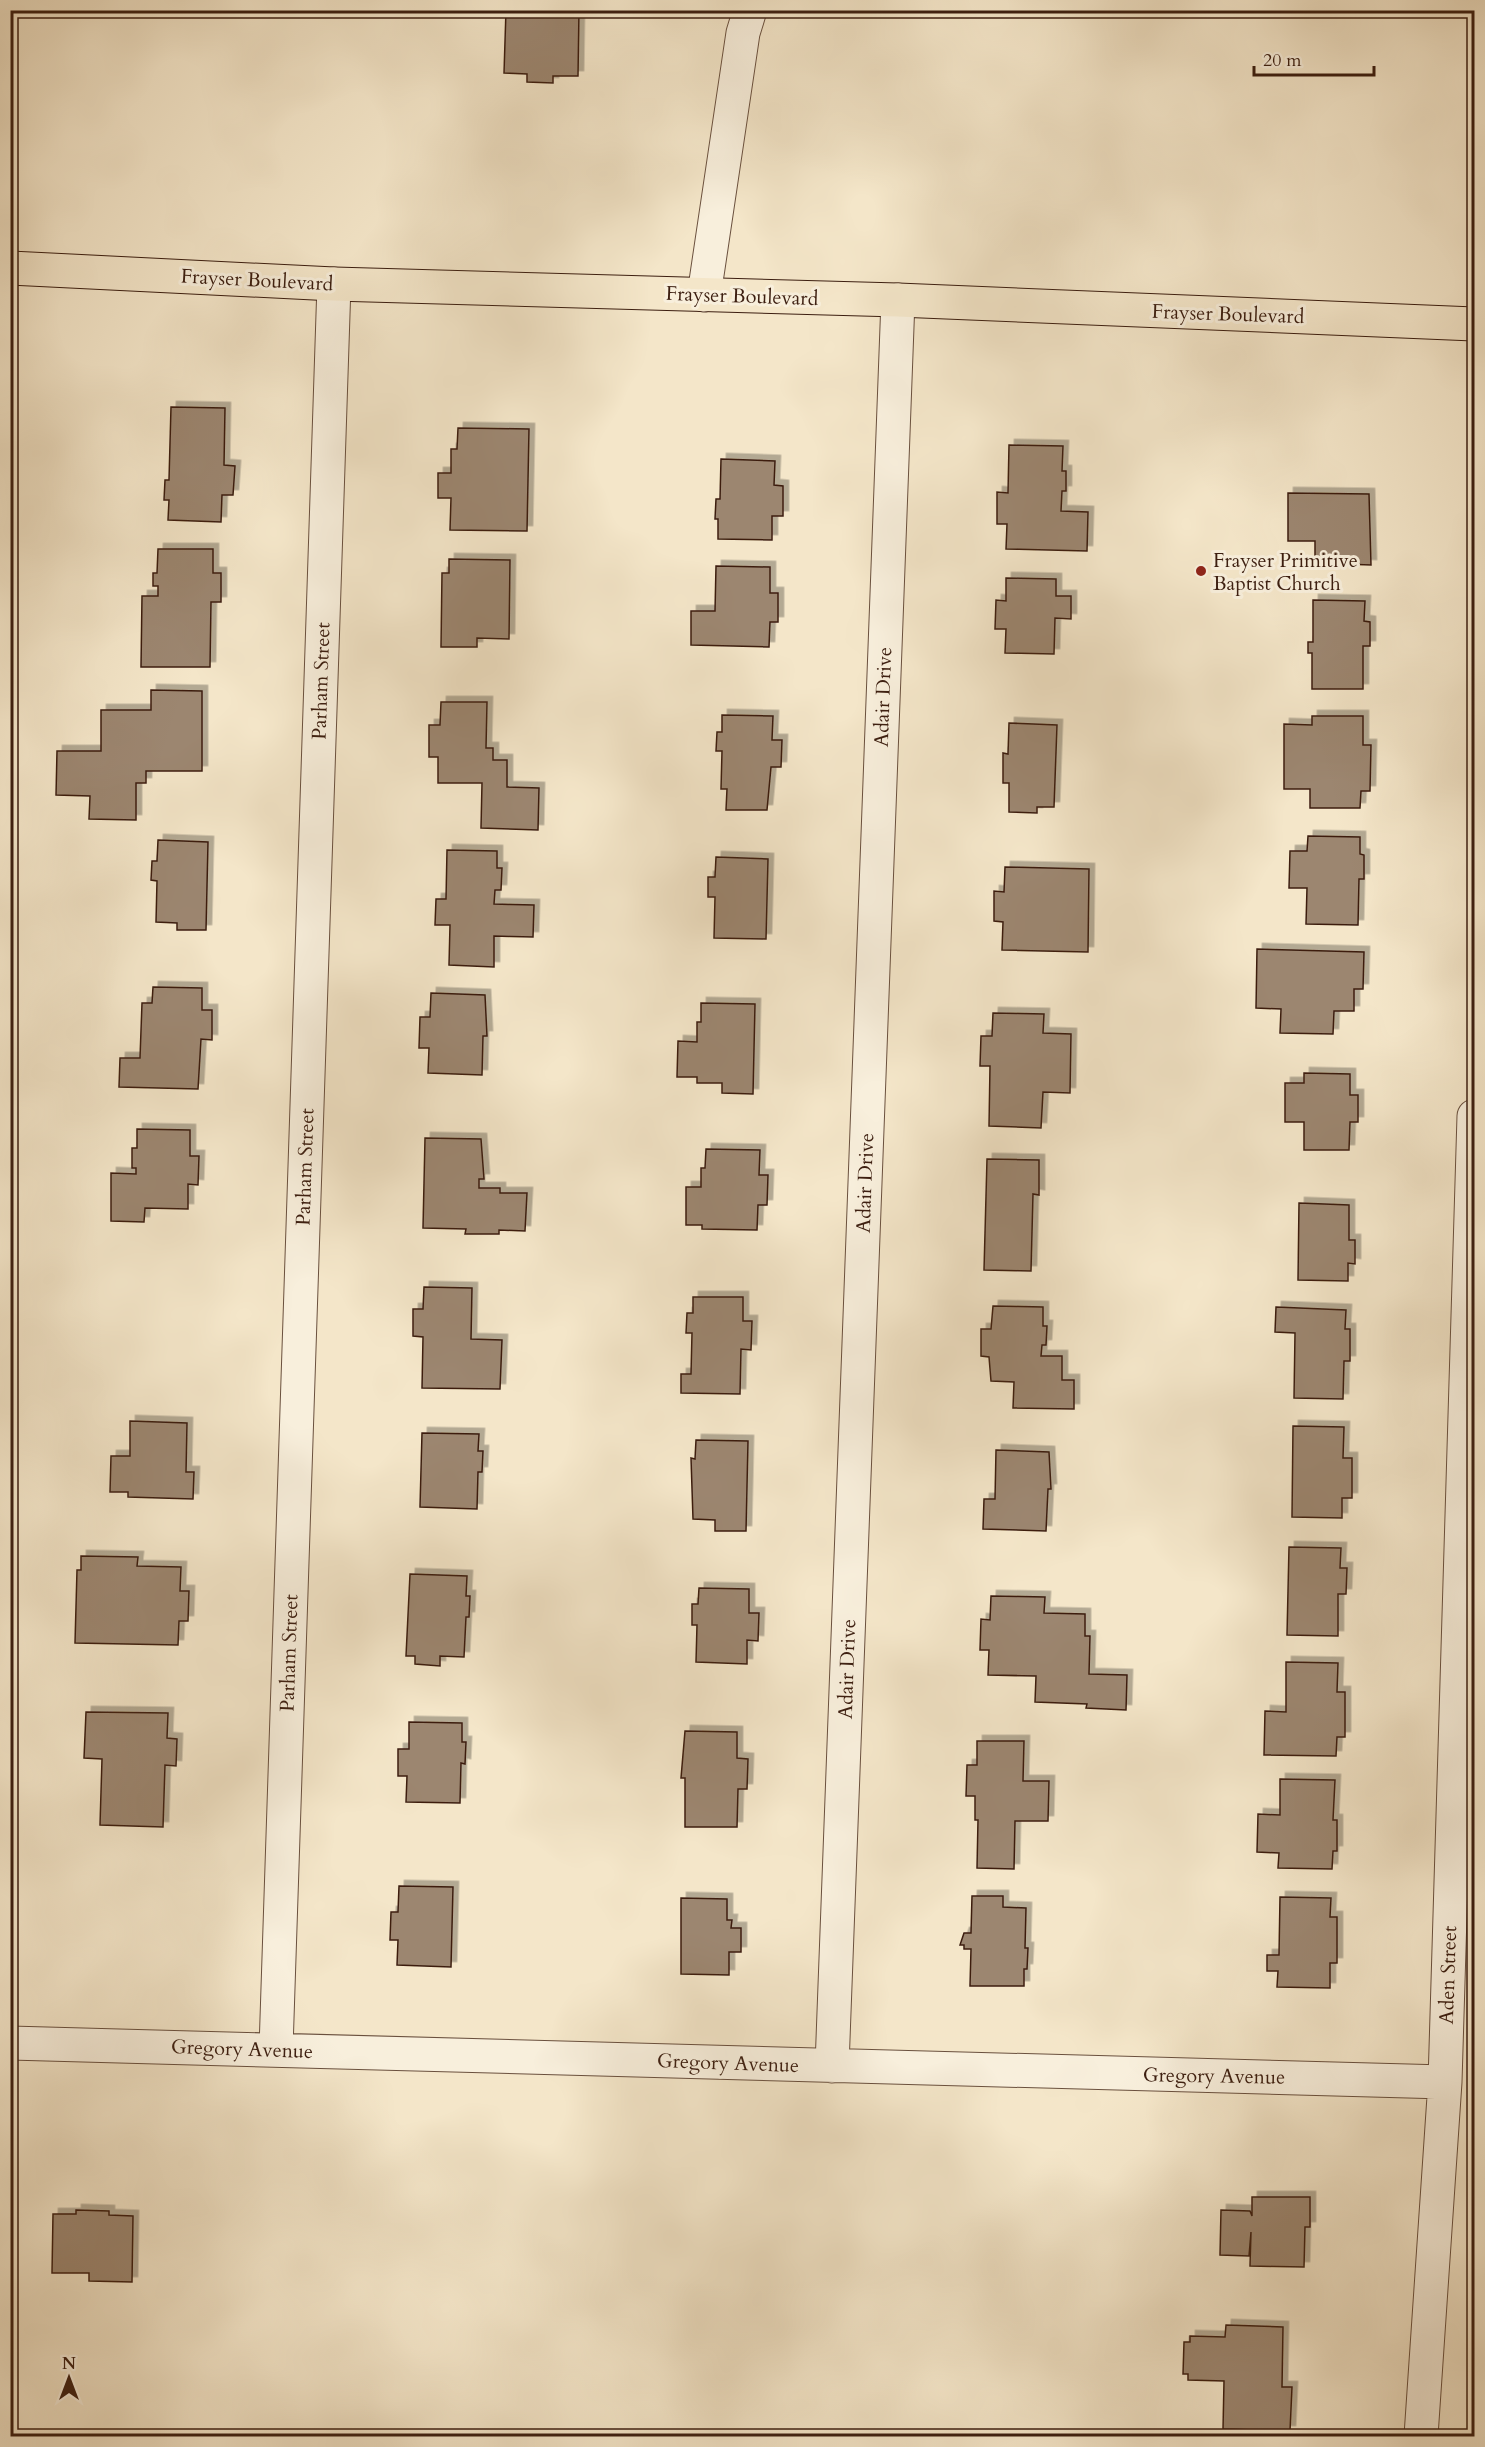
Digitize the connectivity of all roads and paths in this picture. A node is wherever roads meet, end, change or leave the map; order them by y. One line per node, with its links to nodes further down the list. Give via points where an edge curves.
1 (750, 10): 4 (street, via 743,33)
2 (10, 268): 3 (main road, Frayser Boulevard)
3 (334, 284): 4 (main road, Frayser Boulevard); 9 (street, Parham Street)
4 (704, 295): 5 (main road, Frayser Boulevard)
5 (898, 300): 6 (main road, Frayser Boulevard); 10 (street, Adair Drive)
6 (1474, 324)
7 (1474, 1116): 11 (street, Aden Street)
8 (10, 2043): 9 (street, Gregory Avenue)
9 (276, 2049): 10 (street, Gregory Avenue)
10 (832, 2066): 11 (street, Gregory Avenue)
11 (1445, 2082): 12 (street, Aden Street)
12 (1420, 2436)

